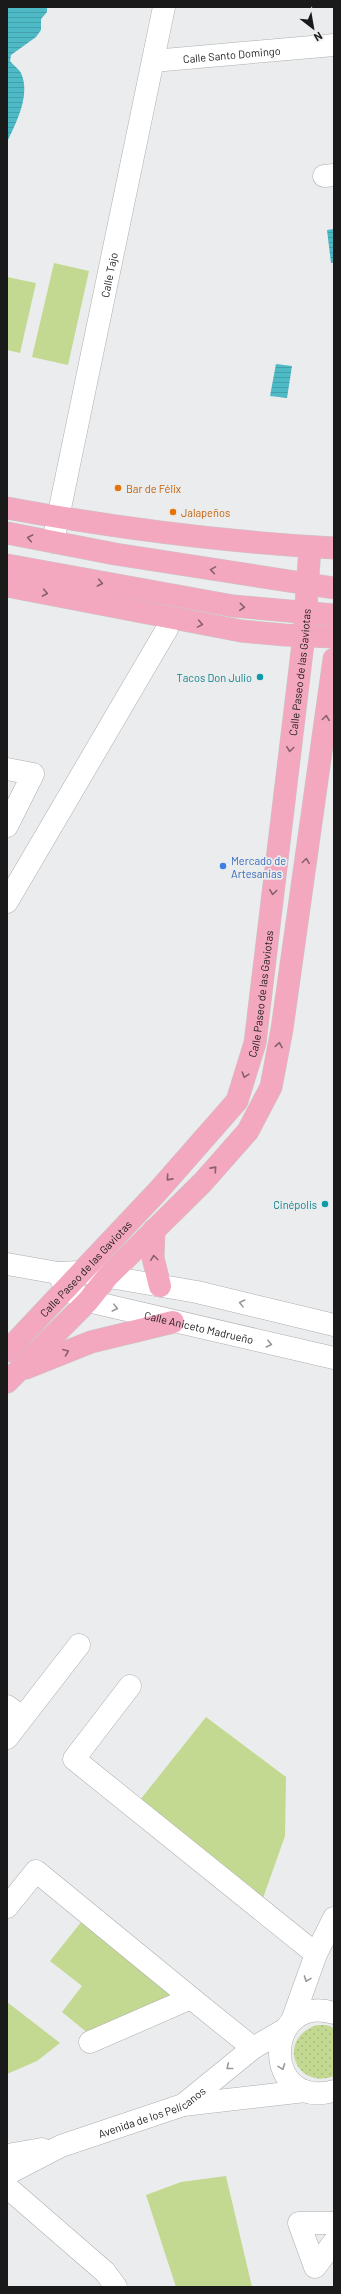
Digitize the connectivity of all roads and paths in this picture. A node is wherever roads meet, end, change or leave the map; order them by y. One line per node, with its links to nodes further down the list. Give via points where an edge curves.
1 (164, 7): 3 (street, Calle Tajo)
2 (334, 45): 3 (street, Calle Santo Domingo)
3 (153, 61): 6 (street, Calle Tajo)
4 (7, 498): 6 (street)
5 (7, 508): 6 (main road)
6 (59, 513): 8 (street, via 252,533); 9 (street, Calle Tajo); 10 (main road)
7 (7, 533): 9 (main road, one-way to 7)
8 (334, 537)
9 (53, 542): 13 (main road)
10 (250, 543): 11 (main road); 13 (main road)
11 (310, 547): 12 (main road); 15 (main road, Calle Paseo de las Gaviotas)
12 (334, 548)
13 (115, 554): 15 (main road, one-way to 13)
14 (7, 565): 18 (main road, one-way to 18, via 225,605)
15 (307, 585): 17 (main road); 18 (main road, Calle Paseo de las Gaviotas)
16 (7, 586): 20 (main road, one-way to 20)
17 (334, 588)
18 (305, 613): 19 (main road); 21 (main road, Calle Paseo de las Gaviotas)
19 (334, 615)
20 (169, 618): 21 (main road, one-way to 21, via 241,630); 26 (street, via 167,629)
21 (304, 636): 22 (main road); 29 (main road, Calle Paseo de las Gaviotas, one-way to 29, via 255,1043 237,1102 158,1191)
22 (334, 637)
23 (334, 658): 27 (main road, Calle Paseo de las Gaviotas, one-way to 23, via 203,1182 248,1131 271,1087 283,1021)
24 (7, 769): 25 (street, via 33,774)
25 (7, 826)
26 (7, 902)
27 (154, 1230): 30 (main road, Calle Paseo de las Gaviotas); 32 (main road, one-way to 27, via 153,1258)
28 (7, 1264): 31 (street, Calle Aniceto Madrueño)
29 (80, 1272): 30 (street); 31 (main road, Calle Paseo de las Gaviotas)
30 (108, 1276): 32 (street); 33 (main road, Calle Paseo de las Gaviotas)
31 (62, 1281): 33 (street, Calle Aniceto Madrueño); 36 (main road, Calle Paseo de las Gaviotas)
32 (160, 1286): 35 (street, one-way to 32, via 197,1292)
33 (88, 1301): 34 (street, Calle Aniceto Madrueño, one-way to 34); 38 (main road, Calle Paseo de las Gaviotas)
34 (173, 1322): 37 (street, Calle Aniceto Madrueño, one-way to 37); 38 (main road, one-way to 34, via 91,1342)
35 (334, 1325)
36 (7, 1351)
37 (334, 1358)
38 (12, 1377)
39 (79, 1645): 41 (street)
40 (130, 1686): 45 (street, via 74,1759)
41 (15, 1712): 42 (street)
42 (7, 1738)
43 (7, 1907): 46 (street, via 36,1871)
44 (334, 1918): 45 (street)
45 (316, 1954): 48 (street, one-way to 48)
46 (191, 1998): 49 (street); 50 (street)
47 (334, 2013): 48 (street, Avenida de los Pelícanos, via 314,2011 302,2014)
48 (288, 2026): 50 (street, Avenida de los Pelícanos); 51 (street, one-way to 51, via 280,2042 280,2066 290,2081)
49 (90, 2042)
50 (253, 2048): 52 (street, Avenida de los Pelícanos, one-way to 52)
51 (324, 2093): 52 (street)
52 (183, 2105): 53 (street, Avenida de los Pelícanos)
53 (62, 2146): 54 (street); 55 (street, Avenida de los Pelícanos)
54 (7, 2155)
55 (7, 2174)
56 (7, 2187): 59 (street, via 105,2272)
57 (334, 2223): 58 (street, via 299,2223 315,2267)
58 (334, 2242)
59 (116, 2287)

